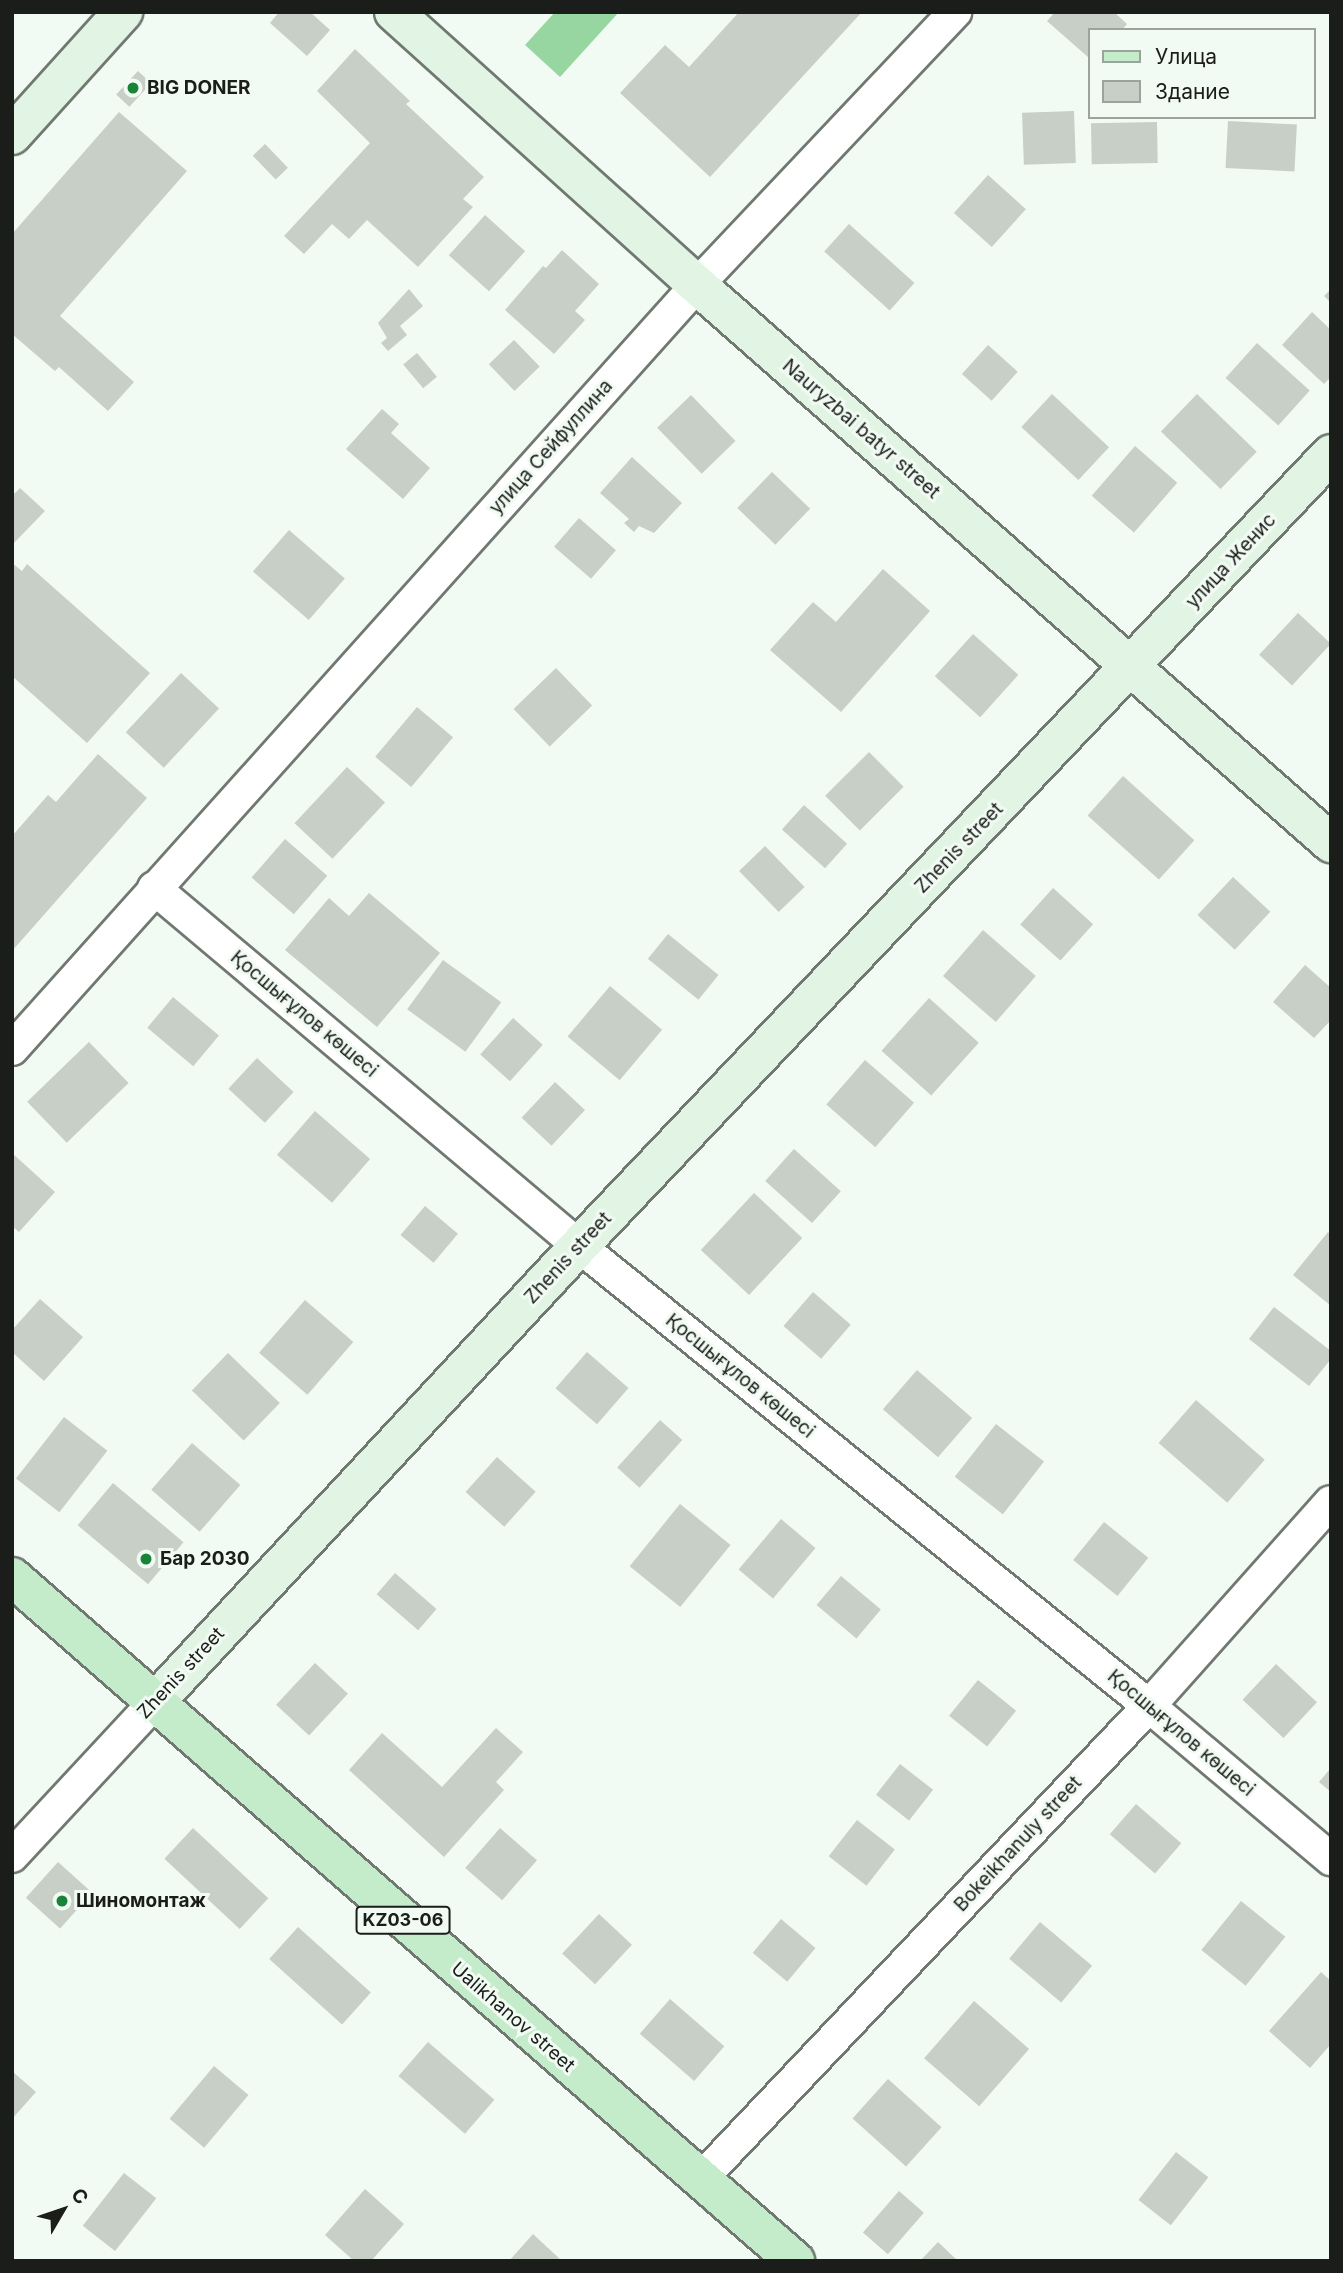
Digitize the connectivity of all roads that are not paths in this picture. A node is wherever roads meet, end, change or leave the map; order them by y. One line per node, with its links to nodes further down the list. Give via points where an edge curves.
1 (123, 12): 4 (street)
2 (394, 12): 5 (street, Nauryzbai batyr street)
3 (955, 12): 5 (street, улица Сейфуллина)
4 (12, 135)
5 (697, 285): 7 (street, Nauryzbai batyr street); 9 (street, улица Сейфуллина)
6 (1331, 454): 7 (street, улица Женис)
7 (1131, 668): 8 (street, Nauryzbai batyr street); 11 (street, Zhenis street)
8 (1331, 844)
9 (154, 888): 10 (street, улица Сейфуллина); 11 (street, Қосшығұлов көшесі)
10 (12, 1049)
11 (579, 1246): 14 (street, Zhenis street); 15 (street, Қосшығұлов көшесі)
12 (1331, 1502): 15 (street, Bokeikhanuly street)
13 (12, 1577): 14 (main road, Ualikhanov street / KZ03-06)
14 (155, 1702): 16 (street, Zhenis street); 18 (main road, Ualikhanov street / KZ03-06)
15 (1149, 1706): 17 (street, Қосшығұлов көшесі); 18 (street, Bokeikhanuly street)
16 (12, 1856)
17 (1331, 1859)
18 (700, 2180): 19 (main road, Ualikhanov street / KZ03-06)
19 (795, 2261)

